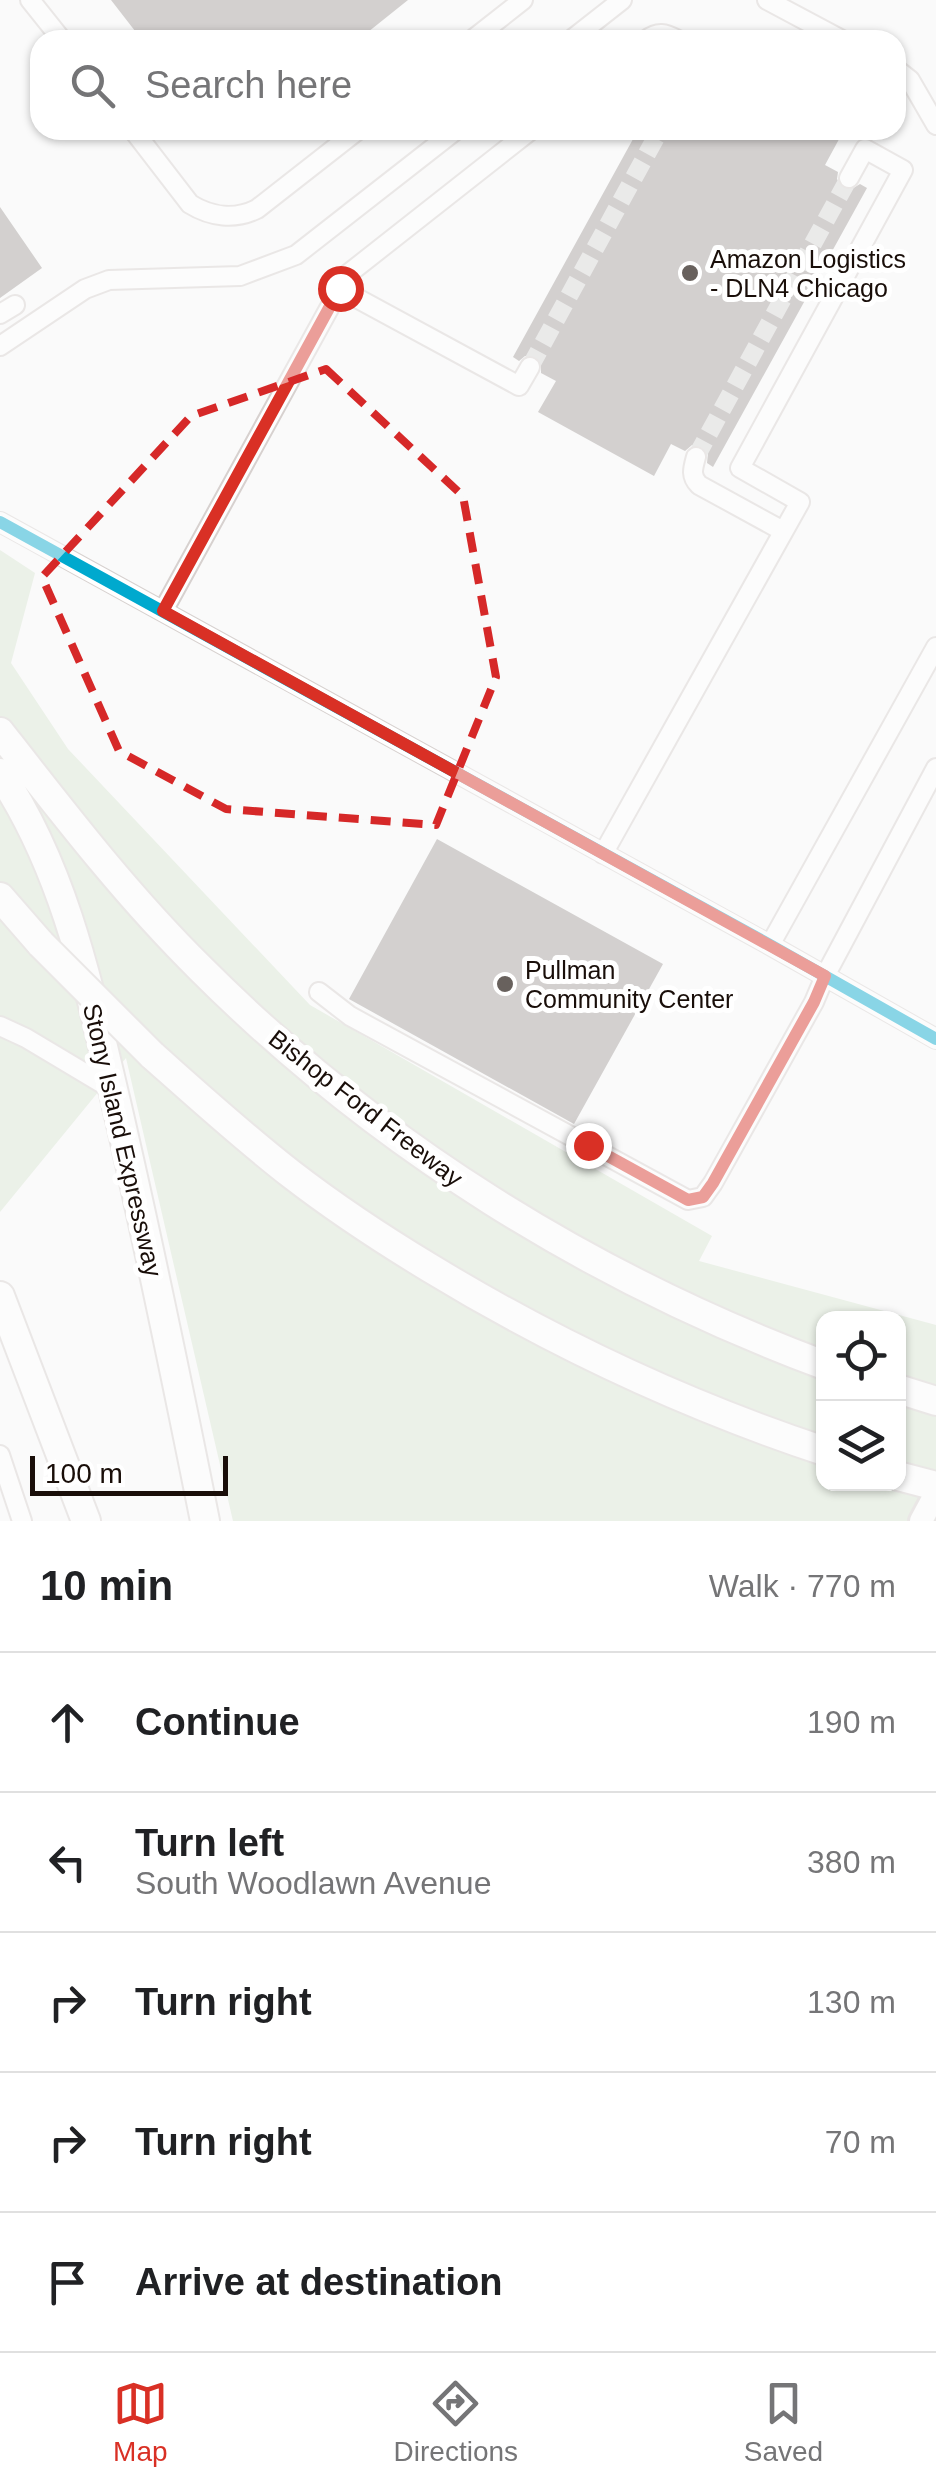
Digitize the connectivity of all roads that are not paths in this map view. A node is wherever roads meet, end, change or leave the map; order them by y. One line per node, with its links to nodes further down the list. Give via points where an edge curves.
1 (30, 0): 5 (street)
2 (522, 0): 6 (street)
3 (622, 0): 7 (street)
4 (767, 0): 8 (street)
5 (54, 30)
6 (484, 30)
7 (584, 30)
8 (823, 30)
9 (906, 77): 10 (street)
10 (936, 126)
11 (140, 140): 12 (street, via 190,204 230,216 257,210)
12 (345, 140)
13 (443, 140): 17 (street, via 296,255 240,276 108,280 85,288)
14 (518, 140): 16 (street, via 356,267)
15 (848, 178): 21 (street, via 865,150 903,170 740,468 800,502)
16 (340, 288): 18 (street, via 520,386); 22 (street)
17 (0, 346)
18 (530, 367)
19 (696, 457): 21 (street, via 692,472 698,485)
20 (0, 522): 22 (street)
21 (784, 530): 27 (street)
22 (163, 611): 27 (street)
23 (936, 647): 29 (street)
24 (0, 732): 36 (highway, Bishop Ford Freeway, via 124,887 200,968 376,1122 589,1260)
25 (936, 768): 30 (street)
26 (0, 773): 34 (highway, Stony Island Expressway, via 64,900)
27 (602, 854): 29 (street)
28 (0, 897): 39 (highway, bridge, via 152,1054 292,1175 383,1239 580,1353)
29 (770, 945): 30 (street)
30 (825, 976): 31 (street, via 713,1183 703,1197 688,1200 350,1016); 33 (street)
31 (319, 992)
32 (0, 1026): 34 (street)
33 (936, 1038)
34 (113, 1090): 41 (highway, Stony Island Expressway)
35 (0, 1296): 44 (highway)
36 (816, 1362)
37 (906, 1392): 38 (highway)
38 (936, 1401)
39 (816, 1448)
40 (0, 1455): 43 (street)
41 (195, 1471): 45 (highway, Stony Island Expressway); 46 (highway)
42 (920, 1484): 47 (main road)
43 (22, 1521)
44 (86, 1521)
45 (206, 1521)
46 (217, 1521)
47 (921, 1521)

